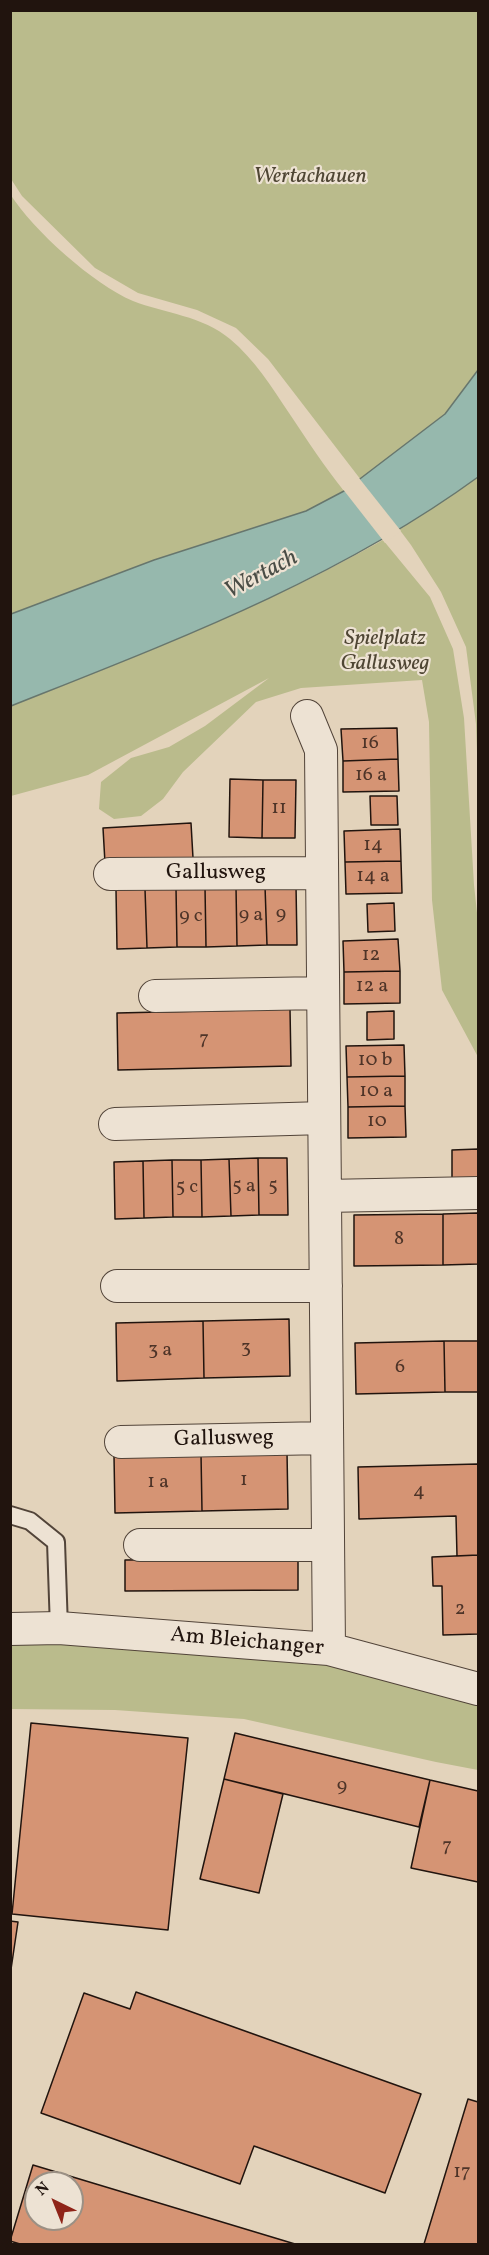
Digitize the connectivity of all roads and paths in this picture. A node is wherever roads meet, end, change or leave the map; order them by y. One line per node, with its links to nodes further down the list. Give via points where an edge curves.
1 (308, 716): 2 (street, via 321,750)
2 (322, 873): 3 (street, Gallusweg); 4 (street)
3 (110, 874)
4 (323, 993): 5 (street); 6 (street)
5 (155, 996)
6 (324, 1119): 7 (street); 9 (street)
7 (115, 1124)
8 (478, 1193): 9 (street)
9 (325, 1196): 11 (street)
10 (117, 1286): 11 (street)
11 (326, 1286): 12 (street)
12 (327, 1438): 13 (street, Gallusweg); 16 (street)
13 (121, 1442)
14 (10, 1515): 17 (lane, via 30,1521 56,1542)
15 (140, 1545): 16 (street)
16 (328, 1545): 19 (street)
17 (59, 1628): 18 (street, Am Bleichanger); 19 (street, Am Bleichanger)
18 (10, 1629)
19 (329, 1649): 20 (street, Am Bleichanger)
20 (478, 1689)

